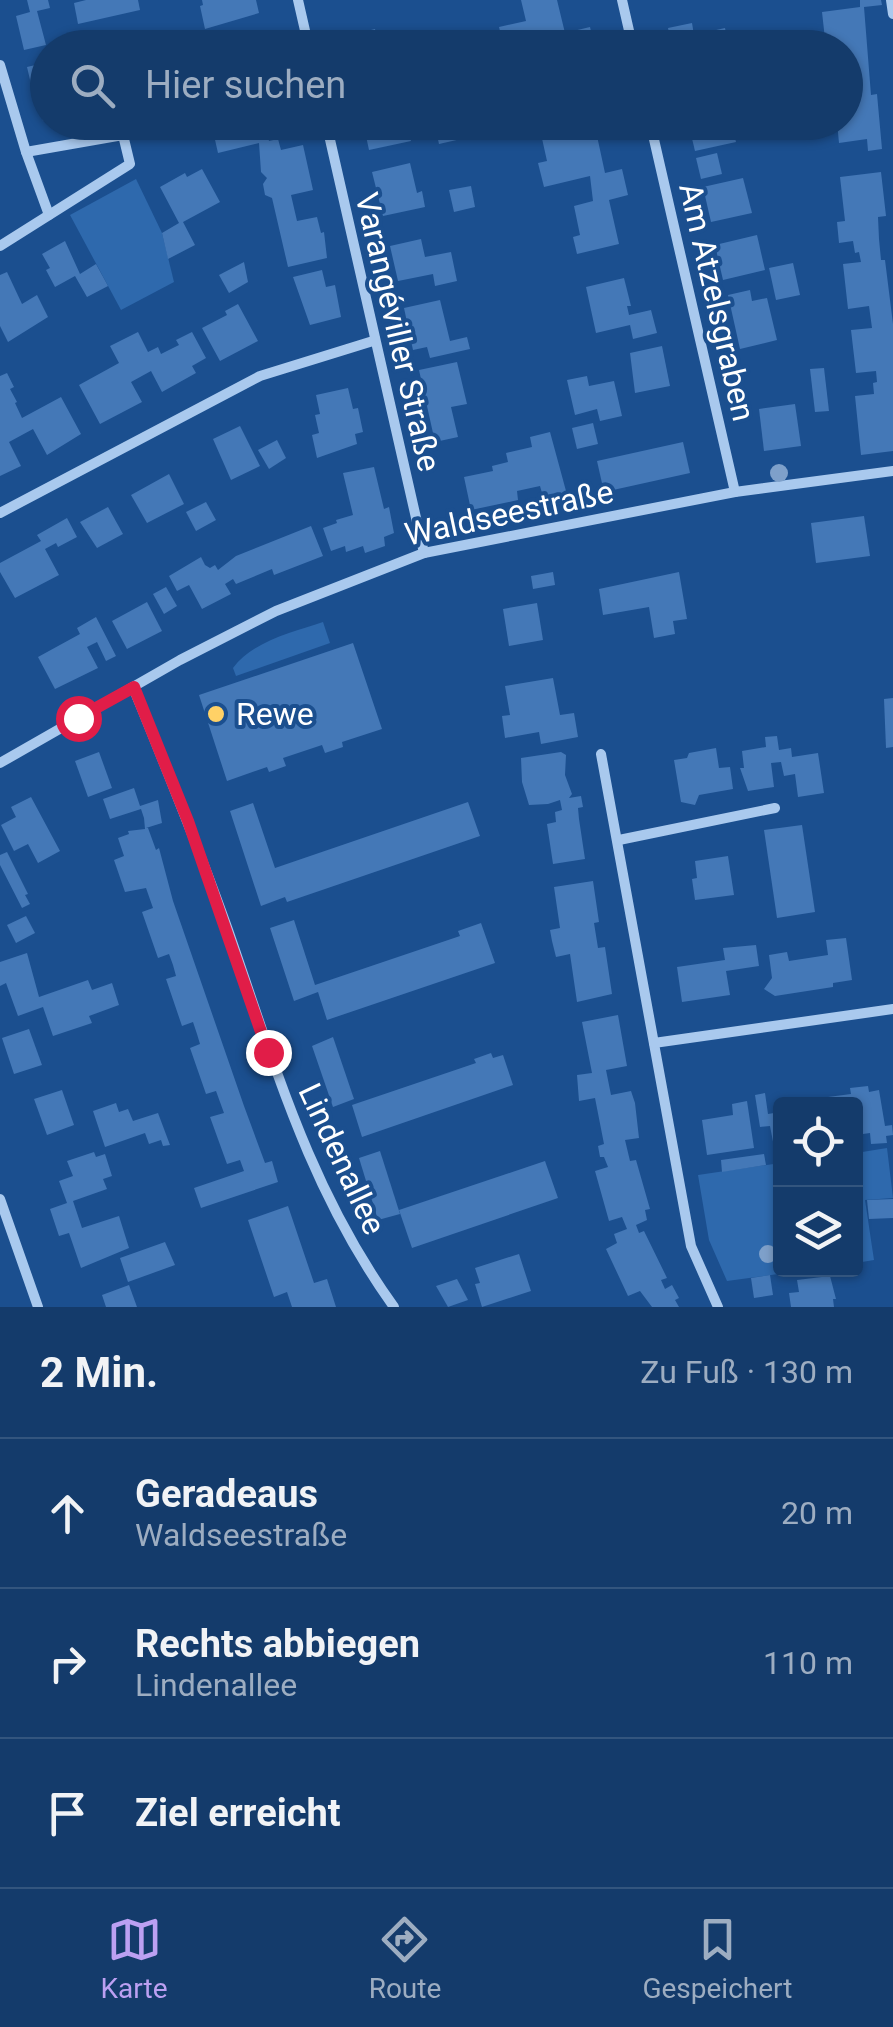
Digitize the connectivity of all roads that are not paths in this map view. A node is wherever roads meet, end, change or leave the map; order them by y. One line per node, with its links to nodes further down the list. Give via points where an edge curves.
1 (298, 0): 5 (street)
2 (622, 0): 6 (street)
3 (891, 0): 4 (street)
4 (893, 14)
5 (305, 30)
6 (629, 30)
7 (0, 65): 12 (street)
8 (94, 140): 12 (street)
9 (123, 140): 13 (street, via 130,164)
10 (330, 140): 15 (street, Varangéviller Straße)
11 (654, 140): 17 (street, Am Atzelsgraben)
12 (26, 152): 13 (street)
13 (50, 215): 14 (street)
14 (0, 246)
15 (373, 341): 18 (street, via 260,376); 19 (street, Varangéviller Straße)
16 (893, 471): 17 (street, Waldseestraße)
17 (735, 492): 19 (street, Waldseestraße)
18 (0, 513)
19 (424, 553): 20 (street, Waldseestraße, via 276,611)
20 (134, 687): 22 (street, Waldseestraße); 30 (street, Lindenallee, via 312,1167 345,1234)
21 (601, 754): 24 (street)
22 (0, 762)
23 (775, 808): 24 (street)
24 (620, 840): 26 (street)
25 (893, 1010): 26 (street)
26 (654, 1044): 31 (street, via 691,1246)
27 (0, 1199): 28 (street)
28 (3, 1219): 29 (street)
29 (38, 1307)
30 (394, 1307)
31 (718, 1307)

